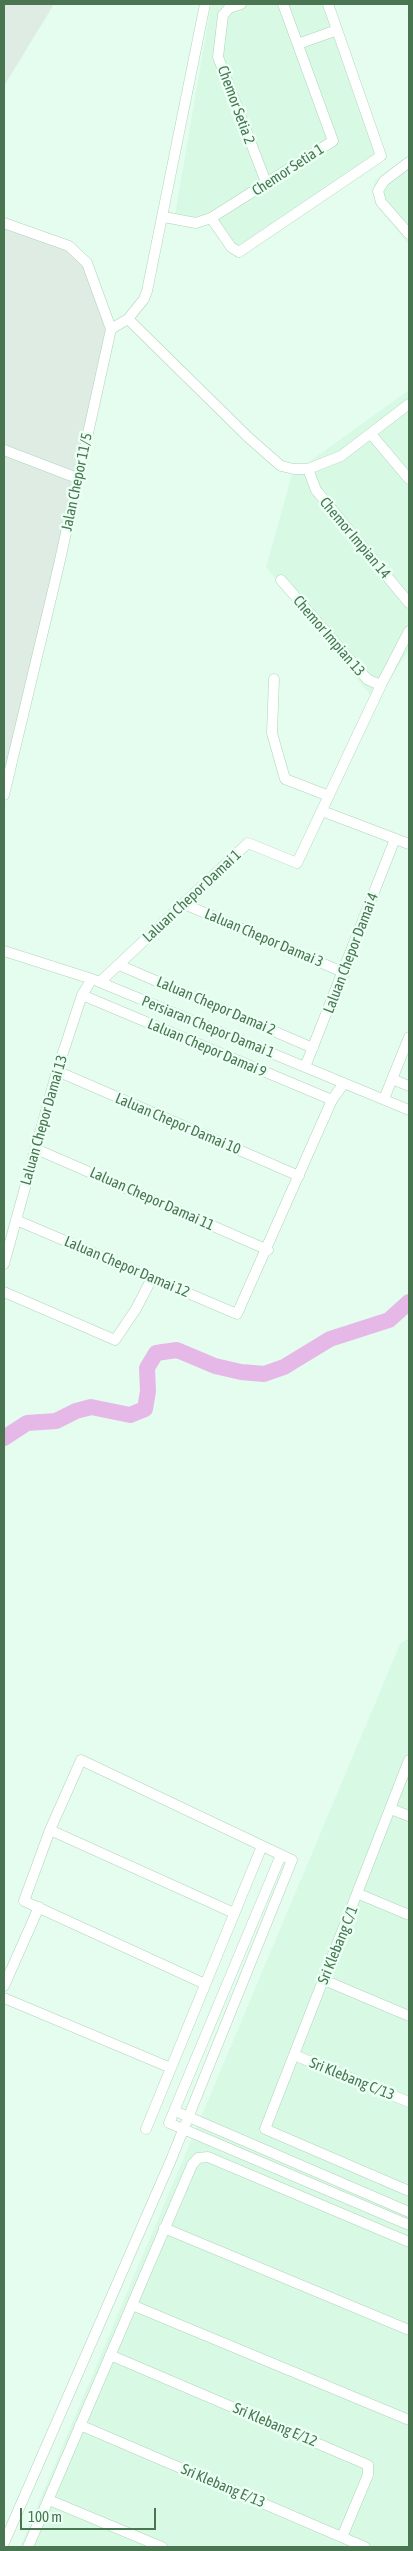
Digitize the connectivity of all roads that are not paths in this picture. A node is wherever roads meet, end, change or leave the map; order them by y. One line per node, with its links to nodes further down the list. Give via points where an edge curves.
1 (205, 4): 9 (street)
2 (241, 4): 8 (street, Chemor Setia 2, via 229,8 223,15 218,57)
3 (283, 4): 6 (street, Chemor Setia 1)
4 (328, 4): 5 (street)
5 (337, 30): 6 (street); 10 (street, via 381,156 239,252 231,247)
6 (298, 44): 8 (street, Chemor Setia 1, via 333,140)
7 (409, 162): 12 (street, via 384,181 378,191 381,202)
8 (266, 184): 10 (street, Chemor Setia 1)
9 (164, 217): 10 (street, Chemor Setia 1, via 196,223); 13 (street, via 148,291)
10 (211, 218)
11 (4, 223): 14 (street, via 69,246 87,263)
12 (409, 234)
13 (128, 319): 14 (street); 18 (street, via 281,466)
14 (111, 329): 19 (street, Jalan Chepor 11/5)
15 (409, 404): 16 (street)
16 (371, 434): 18 (street, via 341,456); 20 (street)
17 (4, 450): 19 (street)
18 (308, 469): 22 (street, Chemor Impian 14, via 316,490)
19 (77, 478): 26 (street, Jalan Chepor 11/5)
20 (409, 479)
21 (281, 580): 25 (street, Chemor Impian 13, via 367,679)
22 (409, 603)
23 (409, 631): 25 (street, Chemor Impian 13)
24 (274, 679): 27 (street, via 272,733 285,779)
25 (381, 684): 27 (street, Laluan Chepor Damai 1)
26 (4, 795)
27 (329, 796): 28 (street, Laluan Chepor Damai 1)
28 (322, 811): 29 (street); 31 (street, Laluan Chepor Damai 1, via 297,863 248,843)
29 (395, 839): 30 (street); 34 (street, Laluan Chepor Damai 4)
30 (409, 844)
31 (184, 904): 33 (street, Laluan Chepor Damai 1); 34 (street, Laluan Chepor Damai 3)
32 (4, 951): 35 (street, Persiaran Chepor Damai 1)
33 (119, 965): 35 (street, Laluan Chepor Damai 1); 38 (street, Laluan Chepor Damai 2)
34 (344, 973): 38 (street, Laluan Chepor Damai 4)
35 (96, 981): 36 (street, Laluan Chepor Damai 13); 39 (street, Persiaran Chepor Damai 1)
36 (82, 995): 40 (street, Laluan Chepor Damai 13); 45 (street, Laluan Chepor Damai 9)
37 (409, 1037): 41 (street)
38 (313, 1048): 39 (street, Laluan Chepor Damai 4)
39 (305, 1067): 42 (street, Persiaran Chepor Damai 1)
40 (57, 1071): 47 (street, Laluan Chepor Damai 13); 48 (street, Laluan Chepor Damai 10)
41 (392, 1079): 43 (street); 44 (street)
42 (344, 1083): 44 (street, Persiaran Chepor Damai 1); 45 (street)
43 (409, 1086)
44 (384, 1099): 46 (street, Persiaran Chepor Damai 1)
45 (332, 1100): 48 (street)
46 (409, 1110)
47 (36, 1149): 49 (street, Laluan Chepor Damai 13); 50 (street, Laluan Chepor Damai 11)
48 (299, 1176): 50 (street)
49 (16, 1220): 51 (street, Laluan Chepor Damai 13); 52 (street, Laluan Chepor Damai 12)
50 (268, 1250): 52 (street, Laluan Chepor Damai 12, via 237,1314)
51 (4, 1264)
52 (152, 1278): 53 (street, via 115,1340)
53 (4, 1292)
54 (409, 1760): 55 (street, Sri Klebang C/1)
55 (391, 1809): 56 (street); 60 (street, Sri Klebang C/1)
56 (409, 1816)
57 (50, 1830): 58 (street, via 81,1760); 61 (street, via 24,1901); 62 (street)
58 (262, 1846): 59 (street); 62 (street)
59 (281, 1855): 72 (street); 73 (street, via 292,1860)
60 (359, 1894): 63 (street); 64 (street, Sri Klebang C/1)
61 (39, 1907): 65 (street); 66 (street)
62 (234, 1913): 65 (street)
63 (409, 1915)
64 (324, 1980): 68 (street); 69 (street, Sri Klebang C/1)
65 (206, 1984): 70 (street)
66 (4, 1986)
67 (4, 1998): 70 (street)
68 (409, 2016)
69 (294, 2055): 71 (street, Sri Klebang C/13); 76 (street, Sri Klebang C/1, via 265,2129)
70 (171, 2068): 74 (street)
71 (409, 2102)
72 (174, 2110): 73 (street); 75 (street, via 169,2123)
73 (189, 2117): 75 (street); 77 (street)
74 (146, 2129)
75 (184, 2129): 78 (street); 88 (street)
76 (409, 2191)
77 (409, 2212)
78 (409, 2225)
79 (164, 2228): 80 (street, via 192,2165 198,2158 208,2157); 81 (street); 82 (street)
80 (409, 2242)
81 (132, 2305): 83 (street); 84 (street)
82 (409, 2330)
83 (110, 2355): 85 (street); 87 (street, Sri Klebang E/12, via 368,2465 368,2475)
84 (409, 2420)
85 (80, 2425): 86 (street); 87 (street, Sri Klebang E/13)
86 (48, 2500): 89 (street); 90 (street)
87 (342, 2537): 91 (street, Sri Klebang E/13)
88 (4, 2543)
89 (28, 2547)
90 (162, 2547)
91 (365, 2547)

